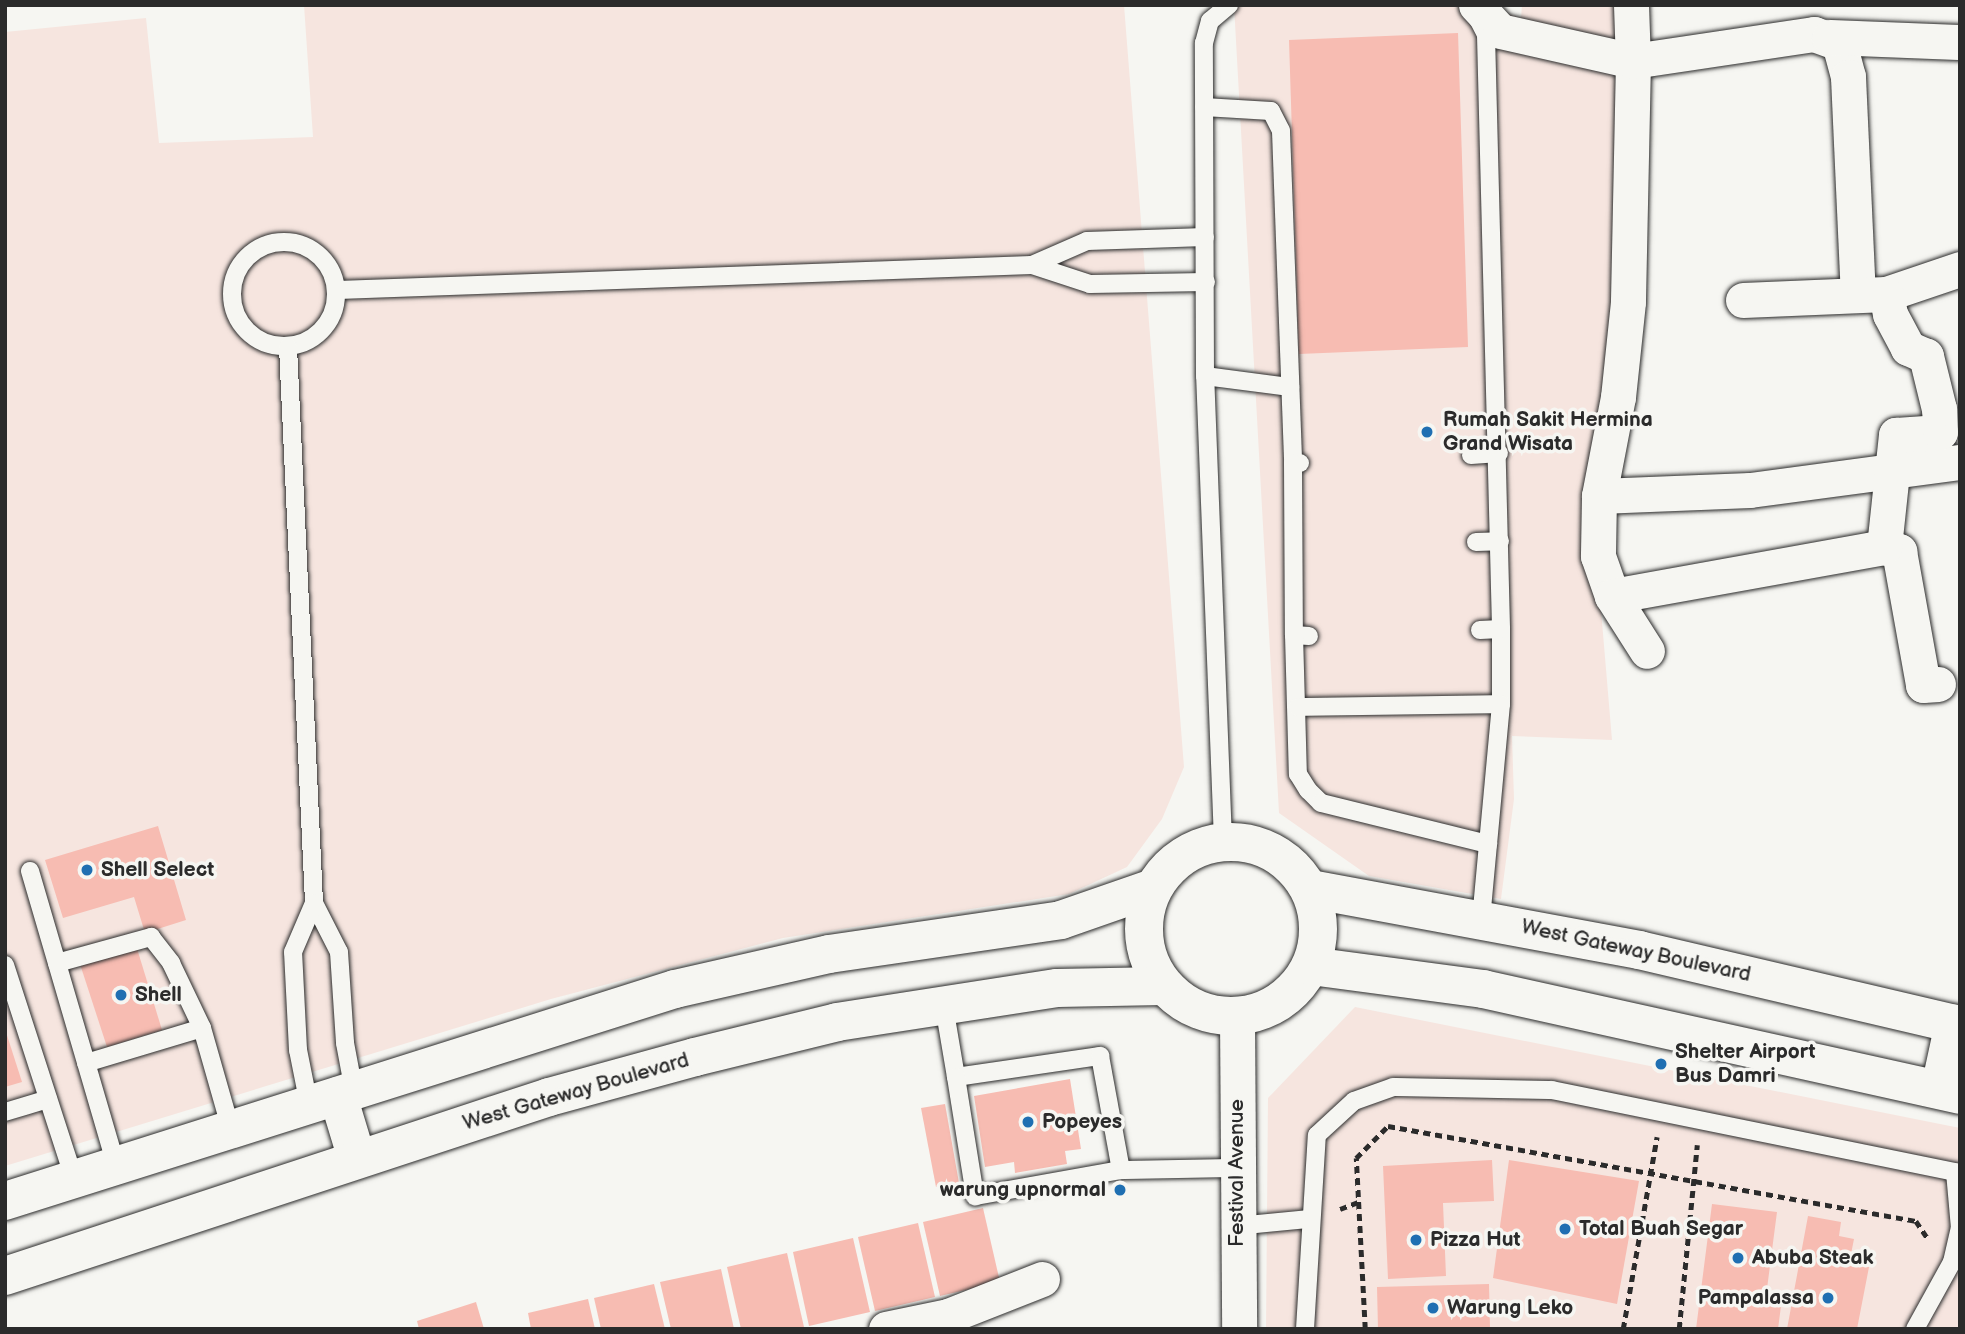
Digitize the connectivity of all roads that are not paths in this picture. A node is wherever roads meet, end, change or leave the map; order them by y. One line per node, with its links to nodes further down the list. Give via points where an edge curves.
1 (1229, 5): 8 (lane, via 1210,21 1204,43)
2 (1463, 5): 19 (lane, via 1486,35)
3 (1476, 5): 7 (street, via 1500,31)
4 (1631, 5): 7 (street)
5 (1829, 37): 6 (street); 7 (street, via 1776,38); 14 (street, via 1846,54)
6 (1960, 42)
7 (1633, 61): 23 (street, via 1628,302 1618,397)
8 (1204, 107): 9 (lane); 18 (lane, via 1260,108 1277,118)
9 (1205, 237): 10 (lane, via 1087,241); 12 (lane)
10 (1032, 265): 12 (lane, via 1090,284); 13 (lane)
11 (1960, 269): 14 (street)
12 (1206, 282): 17 (lane)
13 (338, 290): 16 (lane, via 332,318 314,338); 16 (lane, via 327,261 302,243 271,242 244,258 231,287 236,318 258,340)
14 (1872, 294): 15 (street); 22 (street, via 1890,314 1908,348 1926,356 1939,409 1940,432 1896,435)
15 (1743, 300)
16 (288, 347): 39 (lane)
17 (1205, 376): 18 (lane); 34 (lane)
18 (1290, 387): 33 (lane, via 1302,636)
19 (1499, 453): 20 (lane); 24 (lane)
20 (1471, 455)
21 (1960, 462): 22 (street)
22 (1893, 471): 23 (street, via 1749,490); 26 (street)
23 (1599, 496): 27 (street, via 1598,556)
24 (1500, 541): 25 (lane); 28 (lane)
25 (1476, 542)
26 (1884, 547): 27 (street); 31 (street, via 1899,551 1923,685)
27 (1612, 596): 30 (street)
28 (1501, 629): 29 (lane); 32 (lane)
29 (1480, 631)
30 (1647, 651)
31 (1938, 684)
32 (1501, 704): 33 (lane); 35 (lane)
33 (1298, 707): 35 (lane, via 1298,774 1321,803)
34 (1223, 841): 37 (main road, via 1182,856); 38 (main road, via 1250,842 1274,852 1295,868)
35 (1488, 844): 40 (lane)
36 (30, 871): 41 (lane)
37 (1153, 888): 44 (main road, via 1144,912 1143,938 1149,962); 52 (main road, via 1061,920 829,954 675,989)
38 (1310, 889): 40 (main road, West Gateway Boulevard); 43 (main road, via 1319,927)
39 (314, 903): 52 (lane, via 339,952 345,1043); 52 (lane, via 293,952 298,1050)
40 (1481, 919): 47 (main road, West Gateway Boulevard, via 1652,953)
41 (57, 963): 48 (lane, via 151,937 171,963); 49 (lane)
42 (5, 965): 53 (lane)
43 (1311, 966): 46 (main road, via 1281,1001); 51 (main road, via 1483,989)
44 (1163, 986): 45 (main road, West Gateway Boulevard, via 1057,988); 46 (main road, via 1184,1003 1210,1014)
45 (944, 1006): 50 (lane); 56 (main road, West Gateway Boulevard, via 837,1022 695,1057)
46 (1237, 1016): 58 (street, Festival Avenue)
47 (1957, 1024): 51 (main road)
48 (202, 1028): 49 (lane); 55 (lane)
49 (86, 1063): 57 (lane)
50 (956, 1077): 59 (lane, via 1100,1056); 59 (lane, via 975,1196)
51 (1950, 1092)
52 (334, 1097): 55 (main road); 56 (main road)
53 (48, 1099): 54 (lane); 61 (lane)
54 (5, 1112)
55 (232, 1130): 57 (main road)
56 (357, 1159): 66 (main road, West Gateway Boulevard)
57 (116, 1166): 61 (main road)
58 (1236, 1168): 59 (lane); 64 (street, Festival Avenue)
59 (1121, 1170)
60 (1957, 1172): 63 (lane, via 1552,1090 1393,1087 1354,1101 1317,1135); 65 (lane, via 1960,1228)
61 (74, 1179): 62 (main road)
62 (5, 1201)
63 (1309, 1219): 64 (lane); 71 (lane)
64 (1236, 1227): 70 (street, Festival Avenue)
65 (1956, 1263): 72 (lane)
66 (5, 1276)
67 (1042, 1279): 68 (street)
68 (948, 1323): 69 (street)
69 (886, 1329)
70 (1239, 1329)
71 (1305, 1329)
72 (1915, 1329)

